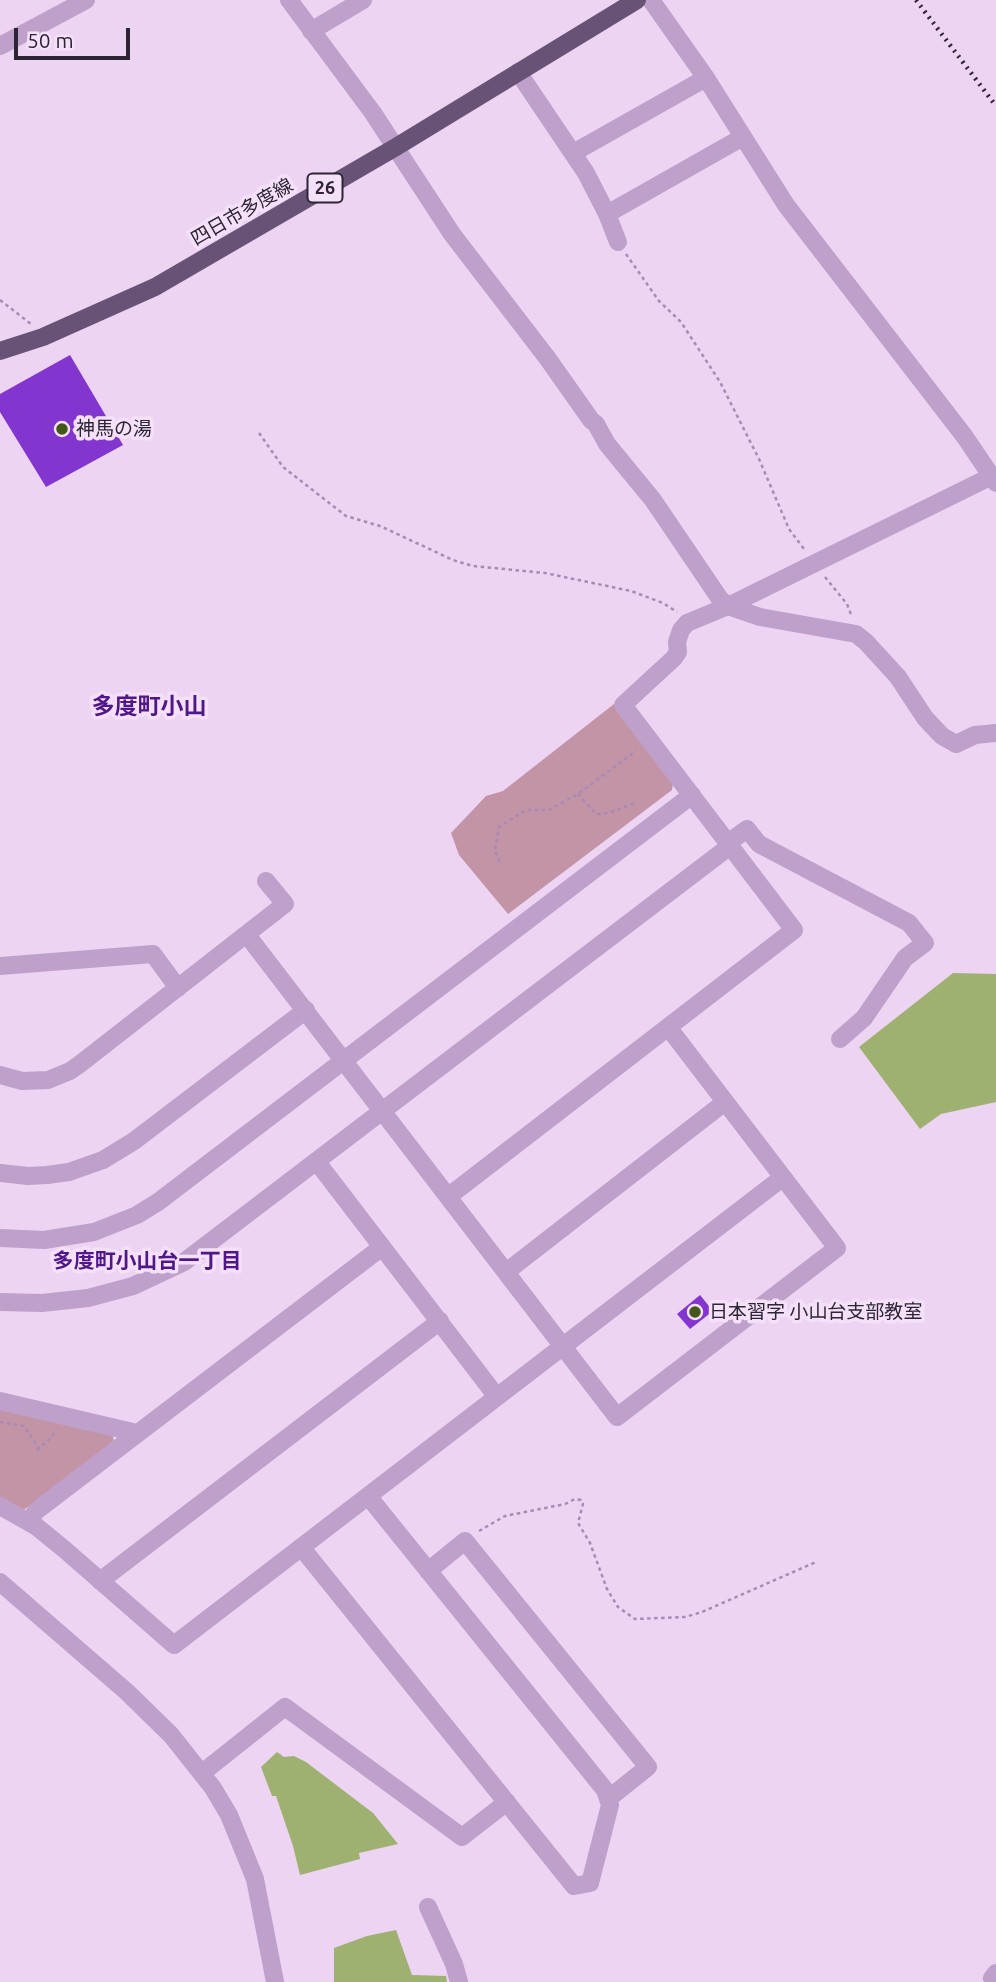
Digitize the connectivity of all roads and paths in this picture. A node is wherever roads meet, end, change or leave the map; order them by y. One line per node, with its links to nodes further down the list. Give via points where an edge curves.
1 (86, 0): 7 (street)
2 (289, 0): 6 (street)
3 (363, 0): 6 (street)
4 (637, 0): 8 (main road, 四日市多度線 / 26)
5 (651, 0): 9 (street)
6 (311, 32): 11 (street)
7 (0, 46)
8 (518, 72): 11 (main road, 四日市多度線 / 26); 12 (street)
9 (706, 78): 10 (street); 12 (street)
10 (743, 137): 13 (street); 19 (street, via 786,205)
11 (396, 147): 17 (main road, 四日市多度線 / 26, via 155,287); 21 (street, via 452,234)
12 (573, 153): 13 (street)
13 (607, 214): 14 (street)
14 (618, 242): 20 (path, via 720,382 789,529)
15 (0, 300): 16 (path)
16 (35, 330)
17 (0, 351)
18 (259, 433): 22 (path, via 283,467 346,516 473,566 545,573 631,591 674,609)
19 (994, 480): 20 (street)
20 (813, 563): 21 (street); 23 (path, via 847,604)
21 (728, 606): 22 (street); 23 (street, via 760,617)
22 (687, 623): 25 (street, via 674,658 623,705)
23 (856, 634): 24 (street, via 898,677 942,736 956,744 975,735)
24 (996, 733)
25 (650, 741): 26 (path); 27 (street)
26 (579, 794): 28 (path, via 596,814); 30 (path, via 549,810 526,810 499,827 495,851)
27 (692, 795): 29 (street); 38 (street)
28 (635, 803)
29 (729, 844): 36 (street, via 794,930); 37 (street, via 747,829 759,844 909,923 925,943 905,958 864,1018); 41 (street)
30 (500, 862)
31 (267, 881): 32 (street, via 285,904)
32 (247, 934): 34 (street); 35 (street)
33 (0, 966): 34 (street, via 153,954)
34 (177, 988): 39 (street, via 70,1071 35,1081)
35 (306, 1010): 38 (street); 43 (street, via 103,1160 47,1175)
36 (668, 1027): 40 (street); 45 (street)
37 (840, 1039)
38 (344, 1060): 41 (street); 46 (street, via 137,1215 70,1237)
39 (0, 1075)
40 (725, 1102): 44 (street); 48 (street)
41 (383, 1111): 42 (street); 45 (street)
42 (317, 1162): 47 (street); 49 (street, via 198,1252 157,1276 88,1298)
43 (0, 1172)
44 (782, 1178): 51 (street); 51 (street, via 836,1248 617,1417)
45 (449, 1196): 48 (street)
46 (0, 1238)
47 (382, 1247): 50 (street); 56 (street)
48 (506, 1272): 51 (street)
49 (0, 1302)
50 (440, 1321): 52 (street); 64 (street)
51 (563, 1346): 52 (street)
52 (497, 1397): 57 (street)
53 (0, 1401): 56 (street)
54 (0, 1422): 55 (path, via 24,1426 38,1449 52,1437)
55 (57, 1422)
56 (137, 1433): 59 (street, via 36,1511)
57 (368, 1496): 61 (street); 63 (street)
58 (0, 1506): 59 (street)
59 (29, 1522): 64 (street)
60 (465, 1541): 62 (path, via 505,1516 581,1500 578,1523 607,1589 618,1607 635,1619 702,1612); 63 (street); 67 (street, via 648,1767)
61 (300, 1547): 64 (street, via 174,1645); 68 (street)
62 (817, 1562)
63 (428, 1571): 67 (street)
64 (100, 1581)
65 (0, 1582): 66 (street, via 127,1692 171,1734)
66 (202, 1773): 68 (street, via 285,1707 462,1837); 71 (street, via 229,1815 255,1879)
67 (608, 1799): 68 (street, via 590,1883 574,1886)
68 (507, 1802)
69 (428, 1907): 72 (street)
70 (996, 1973): 73 (street)
71 (275, 1982)
72 (459, 1982)
73 (995, 1982)

